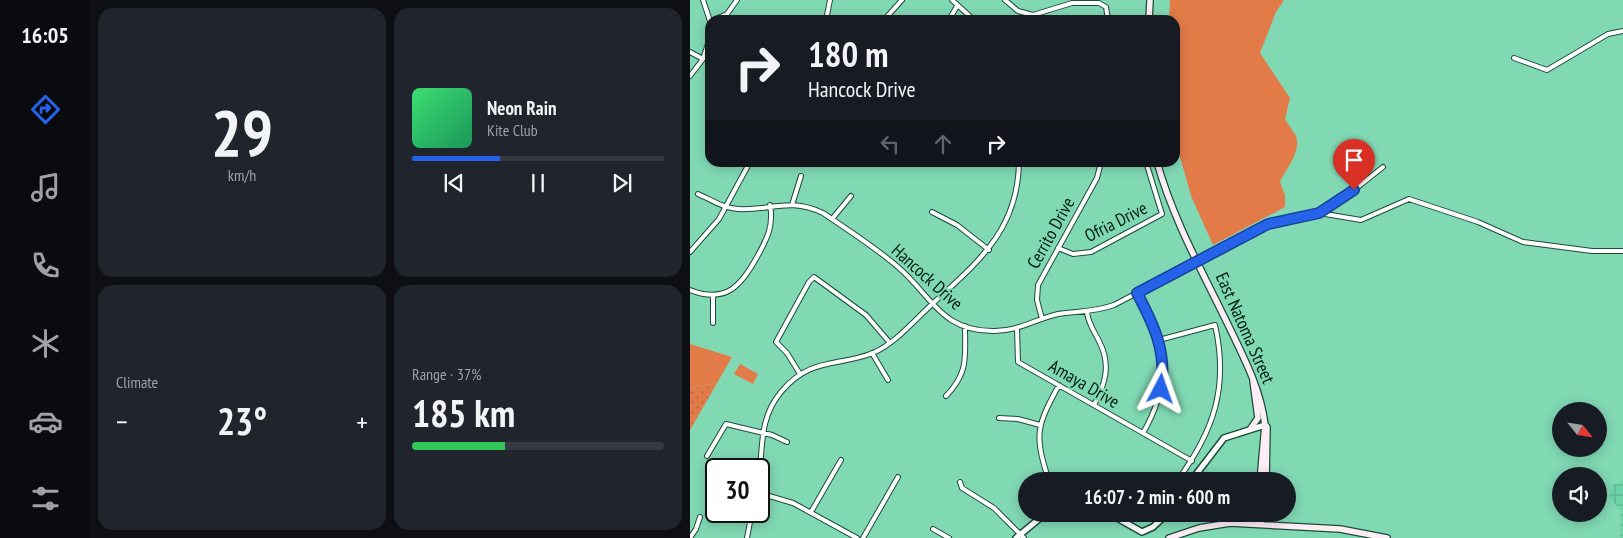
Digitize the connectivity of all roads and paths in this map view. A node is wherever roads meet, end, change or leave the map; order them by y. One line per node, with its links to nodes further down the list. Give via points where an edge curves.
1 (703, 0): 9 (street)
2 (737, 0): 10 (street)
3 (830, 0): 11 (street)
4 (902, 0): 12 (street)
5 (952, 0): 8 (street)
6 (1006, 0): 16 (street, via 1018,11)
7 (1150, 0): 18 (main road)
8 (957, 6): 13 (street); 14 (street)
9 (708, 15)
10 (725, 15)
11 (827, 15)
12 (890, 15)
13 (952, 15)
14 (968, 15)
15 (1033, 15): 17 (street, via 1072,3 1099,3 1106,7)
16 (1033, 15)
17 (1107, 15)
18 (1148, 15)
19 (1623, 31): 22 (street, via 1608,34 1547,70)
20 (690, 52): 23 (street)
21 (705, 53): 23 (street)
22 (1514, 58)
23 (703, 59): 24 (street)
24 (690, 76)
25 (747, 167): 36 (street)
26 (1019, 167): 41 (street, via 1012,208)
27 (1100, 167): 40 (street, Cerrito Drive, via 1097,178)
28 (1148, 167): 40 (street, Ofria Drive, via 1162,214 1091,252 1073,254)
29 (1159, 167): 44 (main road, East Natoma Street, via 1174,212)
30 (1383, 167): 38 (street)
31 (801, 176): 34 (street)
32 (698, 194): 36 (street, Hancock Drive)
33 (850, 196): 39 (street)
34 (792, 204): 35 (street, Hancock Drive); 39 (street, Hancock Drive, via 816,210)
35 (770, 206): 36 (street, Hancock Drive); 47 (street, via 770,232 748,274 734,289)
36 (726, 207): 43 (street, via 716,225)
37 (932, 212): 41 (street, via 957,225)
38 (1319, 213): 42 (street, via 1361,220 1404,199 1413,199 1524,242 1592,251); 44 (street, Hancock Drive, via 1274,221)
39 (832, 219): 48 (street, Hancock Drive, via 895,264)
40 (1058, 248): 50 (street, Cerrito Drive, via 1037,288 1037,304)
41 (989, 250): 48 (street)
42 (1623, 251)
43 (690, 252)
44 (1197, 260): 46 (street, Hancock Drive); 58 (main road, East Natoma Street)
45 (690, 290): 47 (street)
46 (1137, 293): 49 (street, Hancock Drive, via 1106,308); 54 (street)
47 (713, 295): 51 (street)
48 (931, 305): 52 (street, Hancock Drive); 55 (street)
49 (1087, 312): 50 (street, Hancock Drive); 62 (street, via 1106,362 1105,381)
50 (1042, 319): 53 (street, Hancock Drive)
51 (713, 323)
52 (965, 326): 53 (street, Hancock Drive, via 991,331); 61 (street, via 964,368 958,382)
53 (1017, 328): 60 (street, Amaya Drive, via 1018,362)
54 (1159, 340): 68 (street, via 1163,366 1161,389); 73 (street, via 1215,325 1220,351 1220,388 1211,424)
55 (890, 343): 56 (street); 57 (street, via 866,315 814,277 776,342)
56 (872, 353): 57 (street, via 815,366); 59 (street)
57 (800, 374): 67 (street, via 776,397)
58 (1254, 379): 65 (main road, East Natoma Street); 66 (main road, via 1258,418)
59 (888, 380)
60 (1059, 385): 62 (street, Amaya Drive); 64 (street)
61 (946, 396)
62 (1094, 405): 68 (street, Amaya Drive)
63 (999, 418): 64 (street)
64 (1040, 425): 74 (street, via 1038,443)
65 (1264, 425): 66 (street); 77 (main road, East Natoma Street); 78 (main road, East Natoma Street, via 1267,427)
66 (1252, 428): 76 (street, via 1224,438)
67 (762, 433): 69 (street); 70 (street, via 726,424); 71 (street)
68 (1143, 433): 73 (street, Amaya Drive)
69 (786, 442)
70 (708, 456)
71 (760, 458)
72 (841, 460): 82 (street)
73 (1192, 461): 75 (street)
74 (1046, 472)
75 (1184, 472)
76 (1198, 472)
77 (1261, 472)
78 (1266, 472)
79 (898, 477): 94 (street)
80 (960, 482): 90 (street, via 962,488 994,508)
81 (770, 496): 82 (street)
82 (811, 512): 93 (street)
83 (700, 517): 91 (street)
84 (1036, 522): 90 (street)
85 (1124, 522): 86 (street, via 1142,532)
86 (1158, 522)
87 (750, 523): 92 (street)
88 (1261, 524): 96 (main road, via 1219,524); 97 (main road, via 1340,529)
89 (933, 529): 95 (street)
90 (1020, 537)
91 (690, 538)
92 (747, 538)
93 (857, 538)
94 (863, 538)
95 (949, 538)
96 (1169, 538)
97 (1387, 538)

